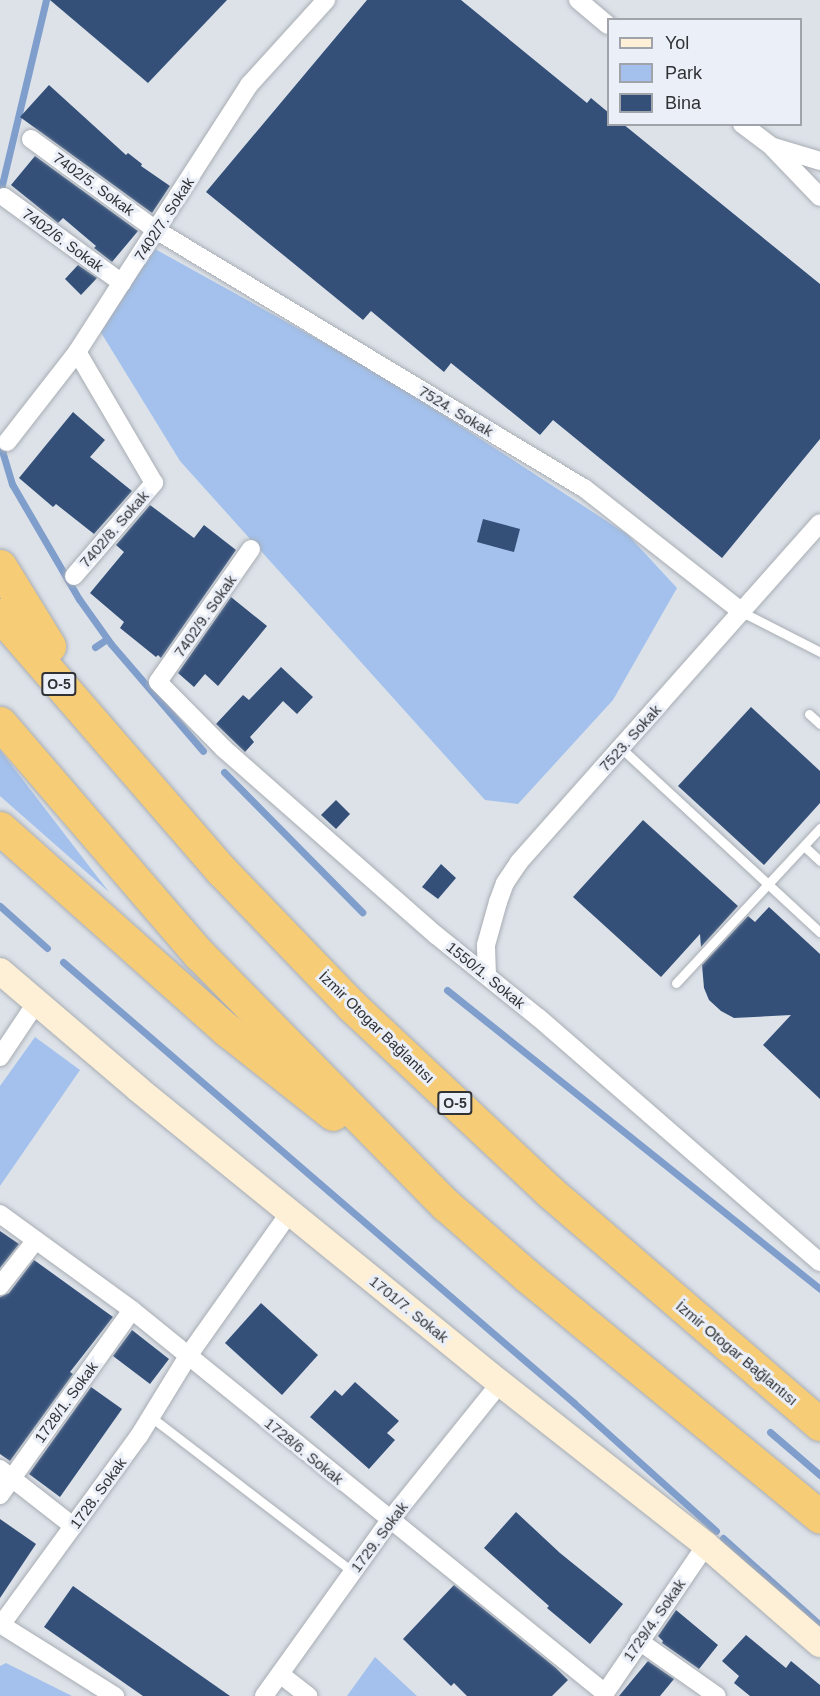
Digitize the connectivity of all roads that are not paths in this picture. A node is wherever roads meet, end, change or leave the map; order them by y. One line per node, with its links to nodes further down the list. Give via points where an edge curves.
1 (326, 0): 10 (street, 7402/7. Sokak, via 249,85)
2 (578, 0): 3 (street)
3 (607, 23)
4 (745, 126): 6 (street)
5 (31, 139): 10 (street, 7402/5. Sokak)
6 (772, 147): 7 (street); 9 (street)
7 (820, 161)
8 (4, 197): 11 (street, 7402/6. Sokak)
9 (820, 197)
10 (156, 230): 11 (street, 7402/7. Sokak); 18 (street, 7524. Sokak, via 584,488)
11 (122, 283): 12 (street, 7402/7. Sokak)
12 (77, 352): 13 (street, 7402/7. Sokak); 17 (street, 7402/8. Sokak, via 154,483)
13 (7, 442)
14 (820, 523): 18 (street, 7523. Sokak)
15 (251, 549): 21 (street, 7402/9. Sokak)
16 (0, 566): 26 (highway)
17 (74, 576)
18 (742, 612): 20 (lane); 25 (street, 7523. Sokak)
19 (0, 615): 26 (highway, İzmir Otogar Bağlantısı / O-5)
20 (820, 652)
21 (158, 682): 34 (street, 1550/1. Sokak, via 224,749)
22 (809, 714): 24 (lane)
23 (0, 723): 38 (highway, via 199,954)
24 (820, 724)
25 (621, 748): 31 (lane); 34 (street, 7523. Sokak, via 519,862 505,883 486,945)
26 (119, 753): 48 (highway, İzmir Otogar Bağlantısı / O-5, via 222,871 352,1006 550,1192)
27 (0, 828): 38 (highway, via 227,1030)
28 (820, 828): 29 (lane)
29 (804, 846): 30 (lane); 31 (lane)
30 (820, 861)
31 (768, 884): 32 (lane); 35 (lane)
32 (820, 933)
33 (0, 971): 36 (street, 1701/7. Sokak)
34 (487, 976): 42 (street, 1550/1. Sokak)
35 (676, 983)
36 (36, 1003): 37 (street); 39 (street, 1701/7. Sokak)
37 (0, 1057)
38 (446, 1205): 51 (highway)
39 (290, 1212): 45 (street, 1728. Sokak); 46 (street, 1701/7. Sokak)
40 (0, 1214): 41 (street, 1728/6. Sokak)
41 (36, 1240): 43 (street); 44 (street, 1728/6. Sokak)
42 (820, 1262)
43 (0, 1286)
44 (132, 1310): 45 (street, 1728/6. Sokak); 49 (street, 1728/1. Sokak)
45 (188, 1356): 47 (street, 1728. Sokak); 52 (street, 1728/6. Sokak)
46 (500, 1383): 52 (street, 1729. Sokak); 54 (street, 1701/7. Sokak)
47 (151, 1417): 53 (street, 1728. Sokak); 55 (lane)
48 (820, 1424)
49 (6, 1474): 50 (street, 1728/1. Sokak); 53 (street)
50 (0, 1495)
51 (820, 1517)
52 (390, 1520): 55 (street, 1729. Sokak); 60 (street, 1728/6. Sokak)
53 (73, 1526): 56 (street, 1728. Sokak)
54 (706, 1545): 57 (street, 1729/4. Sokak); 58 (street, 1701/7. Sokak)
55 (353, 1572): 59 (street, 1729. Sokak)
56 (0, 1624): 61 (street)
57 (639, 1641): 60 (street, 1729/4. Sokak); 64 (street)
58 (820, 1644)
59 (280, 1674): 62 (street, 1729. Sokak); 63 (street)
60 (604, 1694)
61 (115, 1696)
62 (264, 1696)
63 (308, 1696)
64 (717, 1696)

